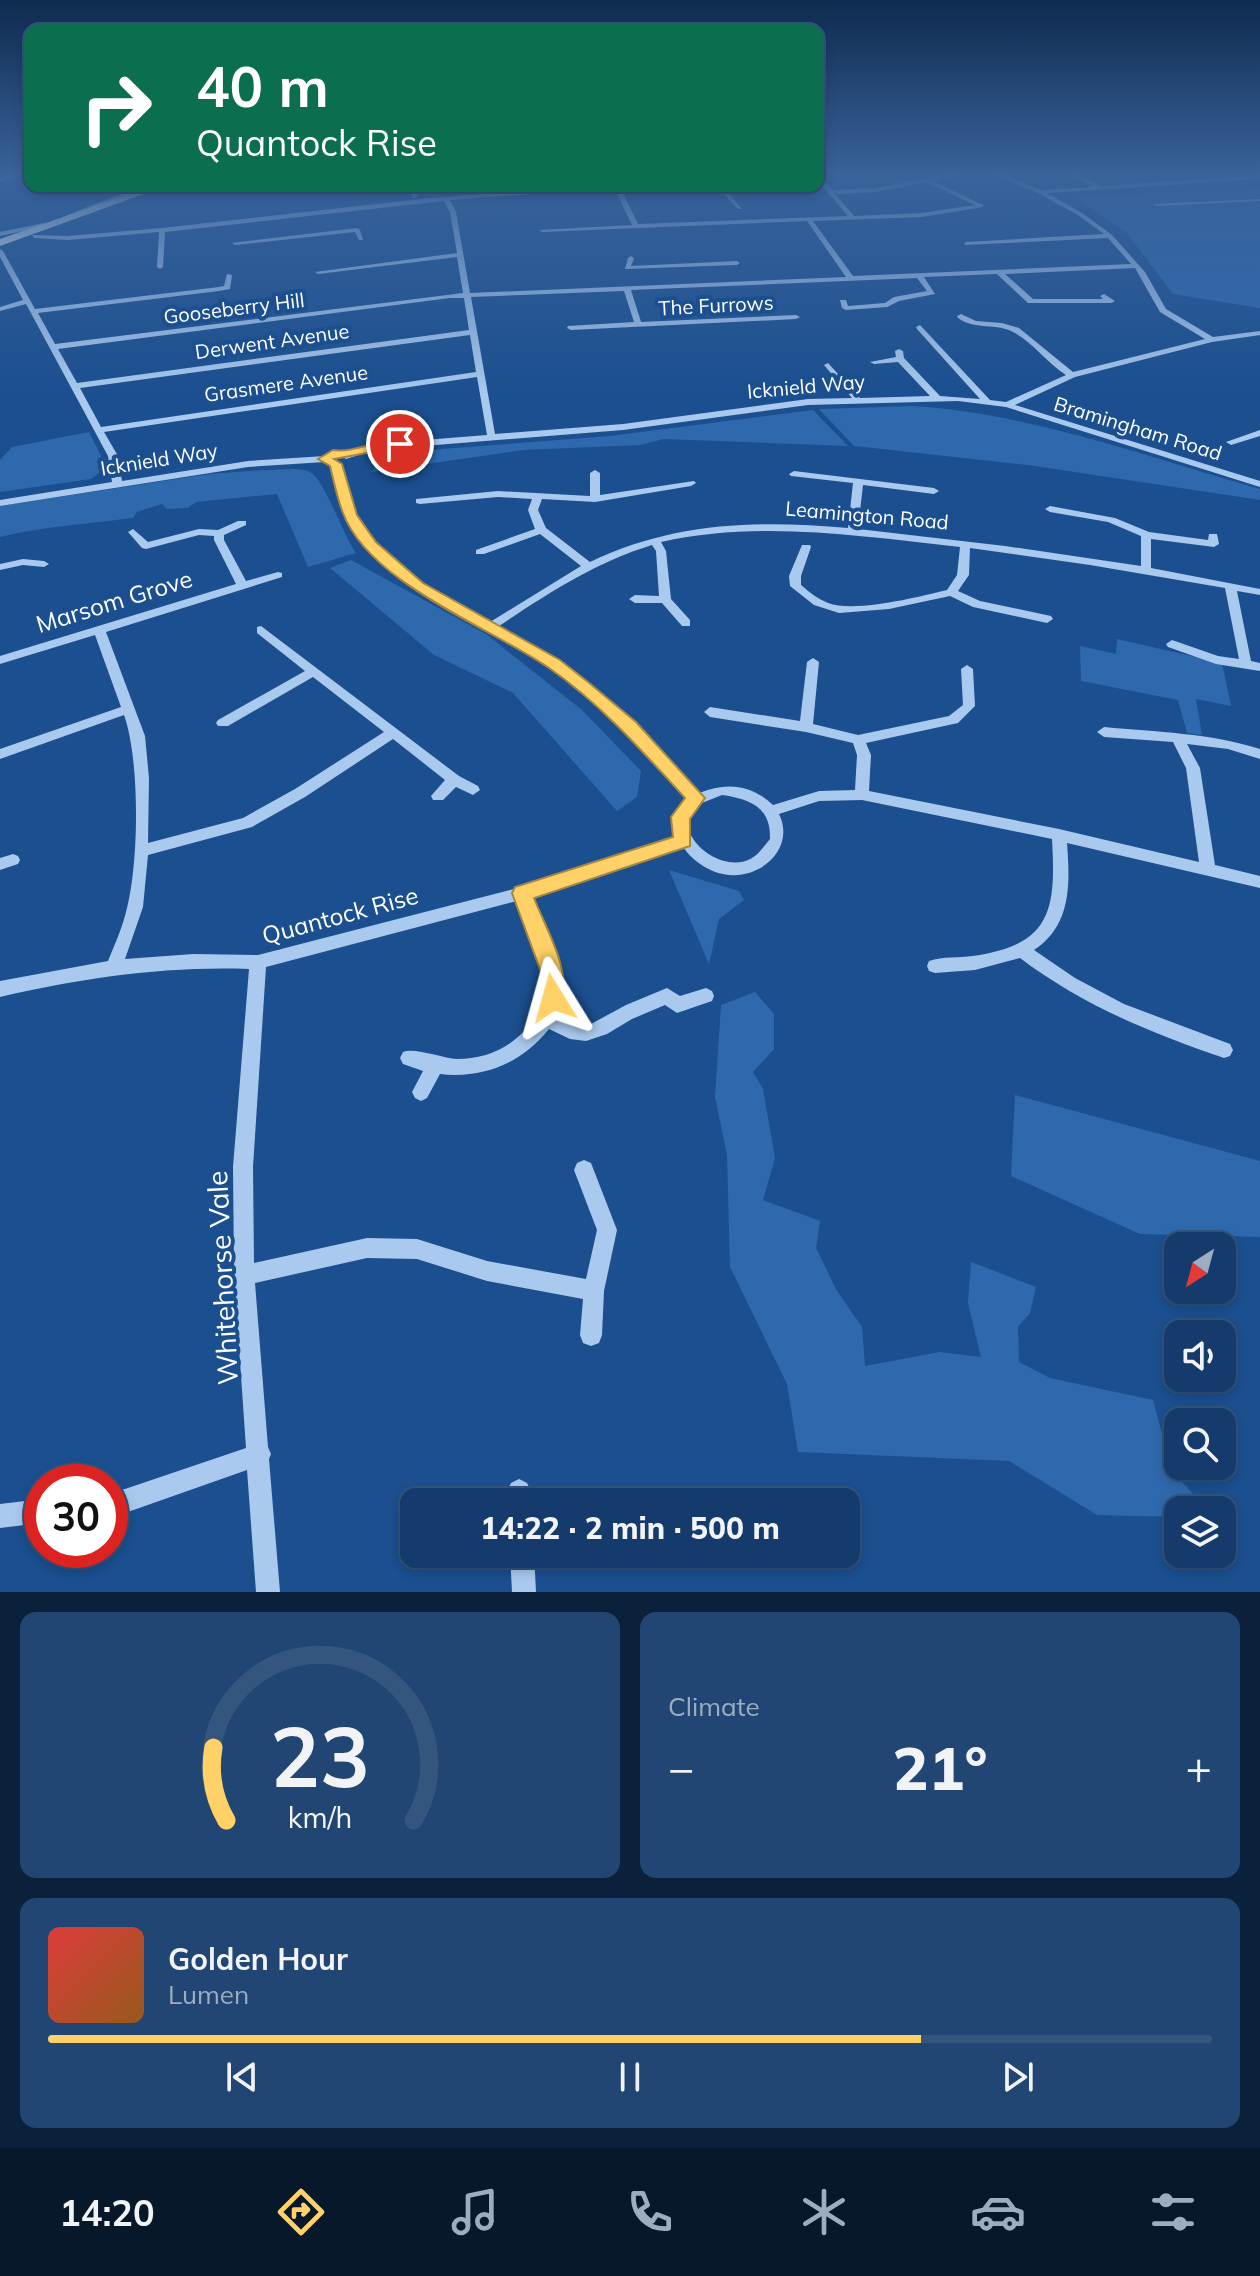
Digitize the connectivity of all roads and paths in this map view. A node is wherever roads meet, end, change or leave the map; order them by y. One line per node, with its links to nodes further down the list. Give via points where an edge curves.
1 (161, 246): 11 (street)
2 (458, 246): 7 (street)
3 (828, 246): 17 (street)
4 (1119, 246): 10 (street)
5 (0, 247): 23 (street)
6 (732, 252): 9 (street)
7 (460, 255): 12 (street); 20 (street)
8 (631, 258): 9 (street, via 628,272)
9 (737, 263): 18 (street)
10 (1137, 266): 13 (street, Gooseberry Hill); 34 (street, via 1163,310)
11 (160, 267)
12 (318, 272)
13 (999, 272): 15 (street, Gooseberry Hill); 21 (street, via 1031,301 1043,304 1111,301)
14 (229, 275): 26 (street, via 227,287 219,289)
15 (919, 276): 16 (street, Gooseberry Hill); 22 (street, via 932,292)
16 (881, 277): 17 (street, Gooseberry Hill); 22 (street)
17 (851, 278): 18 (street, Gooseberry Hill)
18 (747, 282): 19 (street, Gooseberry Hill)
19 (627, 288): 20 (street, Gooseberry Hill); 29 (street, The Furrows)
20 (466, 295): 32 (street); 35 (street, Gooseberry Hill)
21 (1104, 296)
22 (897, 299): 24 (street, via 881,307 846,308)
23 (28, 301): 25 (street); 26 (street)
24 (843, 302)
25 (0, 309)
26 (34, 311): 35 (street)
27 (961, 316): 39 (street, via 979,327 1017,330)
28 (796, 317): 29 (street, The Furrows)
29 (638, 324): 31 (street, The Furrows)
30 (920, 327): 43 (street)
31 (571, 328)
32 (474, 332): 38 (street); 40 (street, Derwent Avenue)
33 (1260, 333): 34 (street)
34 (1212, 340): 39 (street)
35 (54, 347): 40 (street)
36 (874, 362): 42 (street, via 900,355)
37 (828, 365): 41 (street)
38 (480, 374): 45 (street, Grasmere Avenue); 47 (street)
39 (1072, 375): 44 (street)
40 (75, 386): 45 (street)
41 (856, 398): 42 (street, Icknield Way); 47 (street, Icknield Way, via 623,427)
42 (937, 398): 43 (street, Icknield Way)
43 (986, 400): 44 (street, Icknield Way)
44 (1007, 405): 55 (street, Bramingham Road)
45 (98, 430): 53 (street, via 113,456)
46 (1260, 433): 48 (street)
47 (491, 435): 49 (street, Icknield Way, via 373,447)
48 (1231, 442)
49 (335, 460): 53 (street, Icknield Way, via 248,464); 86 (street, via 350,516 371,545 417,586)
50 (595, 473): 58 (street)
51 (794, 474): 52 (street)
52 (858, 481): 56 (street); 65 (street)
53 (117, 483): 60 (street, Icknield Way)
54 (691, 483): 58 (street)
55 (1260, 484)
56 (934, 491)
57 (538, 497): 58 (street); 59 (street, via 498,494); 63 (street, via 533,510)
58 (595, 499)
59 (420, 501)
60 (0, 503)
61 (1050, 509): 67 (street, via 1110,518)
62 (242, 523): 66 (street, Marsom Grove)
63 (541, 530): 72 (street); 74 (street)
64 (133, 532): 66 (street, Marsom Grove, via 146,546 199,532)
65 (853, 532): 69 (street, Leamington Road, via 777,526 710,529); 70 (street, Leamington Road)
66 (219, 533): 78 (street)
67 (1146, 535): 68 (street, via 1214,544); 76 (street)
68 (1213, 536)
69 (654, 540): 74 (street, Leamington Road); 83 (street, via 661,551)
70 (965, 544): 76 (street, Leamington Road); 80 (street, via 963,575)
71 (806, 547): 80 (street, via 796,586 829,608 853,609)
72 (480, 552)
73 (44, 564): 75 (street)
74 (587, 565): 86 (street, Leamington Road)
75 (0, 567)
76 (1146, 569): 79 (street, Leamington Road)
77 (278, 575): 78 (street, Marsom Grove)
78 (242, 584): 87 (street, Marsom Grove)
79 (1230, 586): 81 (street, Leamington Road); 92 (street)
80 (951, 592): 84 (street, via 977,604)
81 (1260, 592)
82 (635, 599): 83 (street)
83 (665, 600): 85 (street)
84 (1047, 619)
85 (686, 623)
86 (490, 627): 110 (street, via 582,686 630,726)
87 (99, 629): 90 (street, Marsom Grove); 96 (street)
88 (261, 630): 95 (street)
89 (1172, 644): 92 (street)
90 (0, 660)
91 (813, 662): 99 (street)
92 (1246, 664): 93 (street)
93 (1260, 667)
94 (967, 669): 103 (street, via 969,706 953,720)
95 (314, 671): 98 (street); 100 (street)
96 (128, 709): 104 (street); 114 (street, via 138,736 142,778)
97 (710, 712): 99 (street)
98 (223, 723)
99 (806, 727): 103 (street)
100 (394, 732): 106 (street); 114 (street, via 247,823)
101 (1104, 732): 102 (street)
102 (1177, 738): 105 (street); 115 (street, via 1193,768)
103 (858, 740): 108 (street, via 864,755)
104 (0, 754)
105 (1260, 754)
106 (454, 780): 107 (street); 109 (street)
107 (473, 790)
108 (862, 795): 111 (street, via 819,796); 112 (street)
109 (438, 796)
110 (696, 798): 111 (street, via 736,791 762,801); 113 (street, via 681,817)
111 (771, 811): 113 (street, via 777,820 777,841 762,860 749,866 718,866 691,852)
112 (1059, 835): 115 (street); 118 (street, via 1061,895 1048,930)
113 (683, 841): 117 (street, Quantock Rise)
114 (141, 851): 121 (street, via 135,907)
115 (1208, 869): 116 (street)
116 (1260, 882)
117 (522, 893): 119 (street, Quantock Rise); 124 (street, via 552,972)
118 (1022, 950): 120 (street, via 982,964); 125 (street, via 1101,1003)
119 (258, 962): 121 (street, Quantock Rise); 130 (street, Whitehorse Vale, via 243,1167)
120 (935, 966)
121 (114, 969): 122 (street, Quantock Rise)
122 (0, 989)
123 (706, 996): 124 (street, via 677,1005 667,996 622,1015 599,1032 583,1035)
124 (548, 1019): 127 (street, via 525,1043 485,1067)
125 (1224, 1050)
126 (409, 1058): 127 (street)
127 (434, 1067): 128 (street)
128 (421, 1092)
129 (584, 1170): 131 (street, via 607,1230)
130 (244, 1275): 131 (street, via 367,1248 417,1249 487,1271); 133 (street, Whitehorse Vale)
131 (594, 1291): 132 (street)
132 (591, 1335)
133 (260, 1454): 134 (street); 138 (street, Whitehorse Vale)
134 (128, 1500)
135 (24, 1513): 136 (street)
136 (0, 1516)
137 (523, 1568): 139 (street)
138 (268, 1592)
139 (524, 1592)

